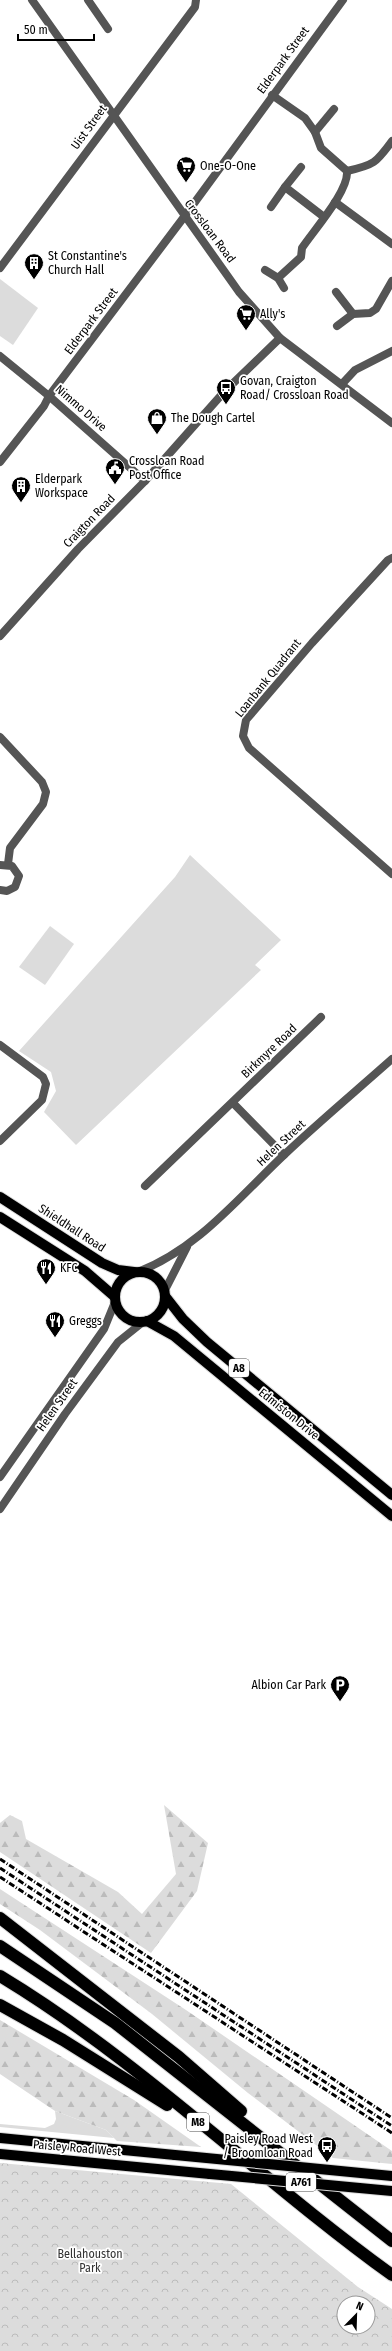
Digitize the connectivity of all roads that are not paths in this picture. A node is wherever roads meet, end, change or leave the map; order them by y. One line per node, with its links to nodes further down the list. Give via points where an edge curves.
1 (32, 0): 8 (street, Crossloan Road)
2 (88, 0): 5 (street)
3 (196, 0): 8 (street, Uist Street, via 195,7)
4 (343, 0): 6 (street, Elderpark Street)
5 (108, 29)
6 (272, 95): 9 (street, via 305,118); 16 (street, Elderpark Street)
7 (334, 108): 9 (street)
8 (113, 114): 16 (street, Crossloan Road); 19 (street, Uist Street)
9 (315, 132): 12 (street, via 321,148)
10 (392, 141): 12 (street, via 380,158 370,166)
11 (301, 167): 13 (street)
12 (347, 171): 14 (street, via 346,184)
13 (285, 187): 15 (street); 17 (street)
14 (335, 202): 17 (street); 18 (street)
15 (271, 207)
16 (184, 217): 27 (street, Crossloan Road, via 239,292); 31 (street, Elderpark Street)
17 (324, 217): 21 (street, via 302,248 301,257)
18 (392, 244)
19 (0, 268)
20 (265, 270): 21 (street)
21 (278, 278): 23 (street)
22 (392, 281): 25 (street, via 376,309)
23 (284, 288)
24 (336, 292): 25 (street)
25 (353, 314): 26 (street)
26 (337, 326)
27 (280, 338): 30 (street, Crossloan Road); 34 (street, Craigton Road, via 224,392)
28 (392, 351): 30 (street, via 355,370)
29 (0, 356): 31 (street, Nimmo Drive)
30 (342, 384): 32 (street, Crossloan Road)
31 (49, 396): 33 (street, Elderpark Street); 34 (street, Nimmo Drive)
32 (392, 423)
33 (0, 462)
34 (145, 481): 36 (street, Craigton Road, via 78,549)
35 (392, 558): 39 (street, Loanbank Quadrant, via 312,643 246,720 243,729 249,748)
36 (0, 636)
37 (0, 737): 38 (street, via 42,782 46,792 43,804 10,848)
38 (4, 865): 40 (street, via 15,868 19,880 12,890)
39 (392, 874)
40 (0, 890)
41 (322, 1017): 44 (street, Birkmyre Road)
42 (0, 1045): 45 (street, via 43,1077 46,1084 42,1100)
43 (392, 1060): 46 (street, Helen Street)
44 (234, 1103): 46 (street); 47 (street, Birkmyre Road)
45 (0, 1141)
46 (284, 1155): 50 (street, Helen Street)
47 (145, 1186)
48 (0, 1197): 51 (main road, Shieldhall Road, via 102,1263)
49 (0, 1217): 53 (main road, via 85,1271)
50 (188, 1246): 51 (street, Helen Street, via 157,1265); 52 (street, Helen Street)
51 (136, 1272): 52 (main road, via 153,1276 159,1281); 53 (main road, via 124,1278 119,1284)
52 (164, 1294): 54 (main road, via 161,1310); 56 (main road, Edmiston Drive / A8, via 183,1319 207,1342)
53 (115, 1300): 54 (main road, via 123,1315 130,1320); 55 (street, Helen Street, via 104,1329)
54 (145, 1321): 57 (street, Helen Street, via 118,1342); 58 (main road, Edmiston Drive / A8, via 174,1336)
55 (0, 1477)
56 (392, 1495)
57 (0, 1509)
58 (392, 1516)
59 (0, 1918): 68 (highway, via 179,2057)
60 (0, 1946): 68 (highway, M8, via 133,2037)
61 (0, 1976): 63 (highway, M8, via 113,2053)
62 (0, 2005): 63 (highway, via 63,2040)
63 (212, 2133): 70 (highway, M8, via 320,2221)
64 (0, 2138): 66 (main road, Paisley Road West, bridge)
65 (0, 2154): 67 (main road, Paisley Road West / A761, bridge)
66 (392, 2176)
67 (392, 2191)
68 (362, 2218): 69 (highway, M8)
69 (392, 2241)
70 (392, 2275)

